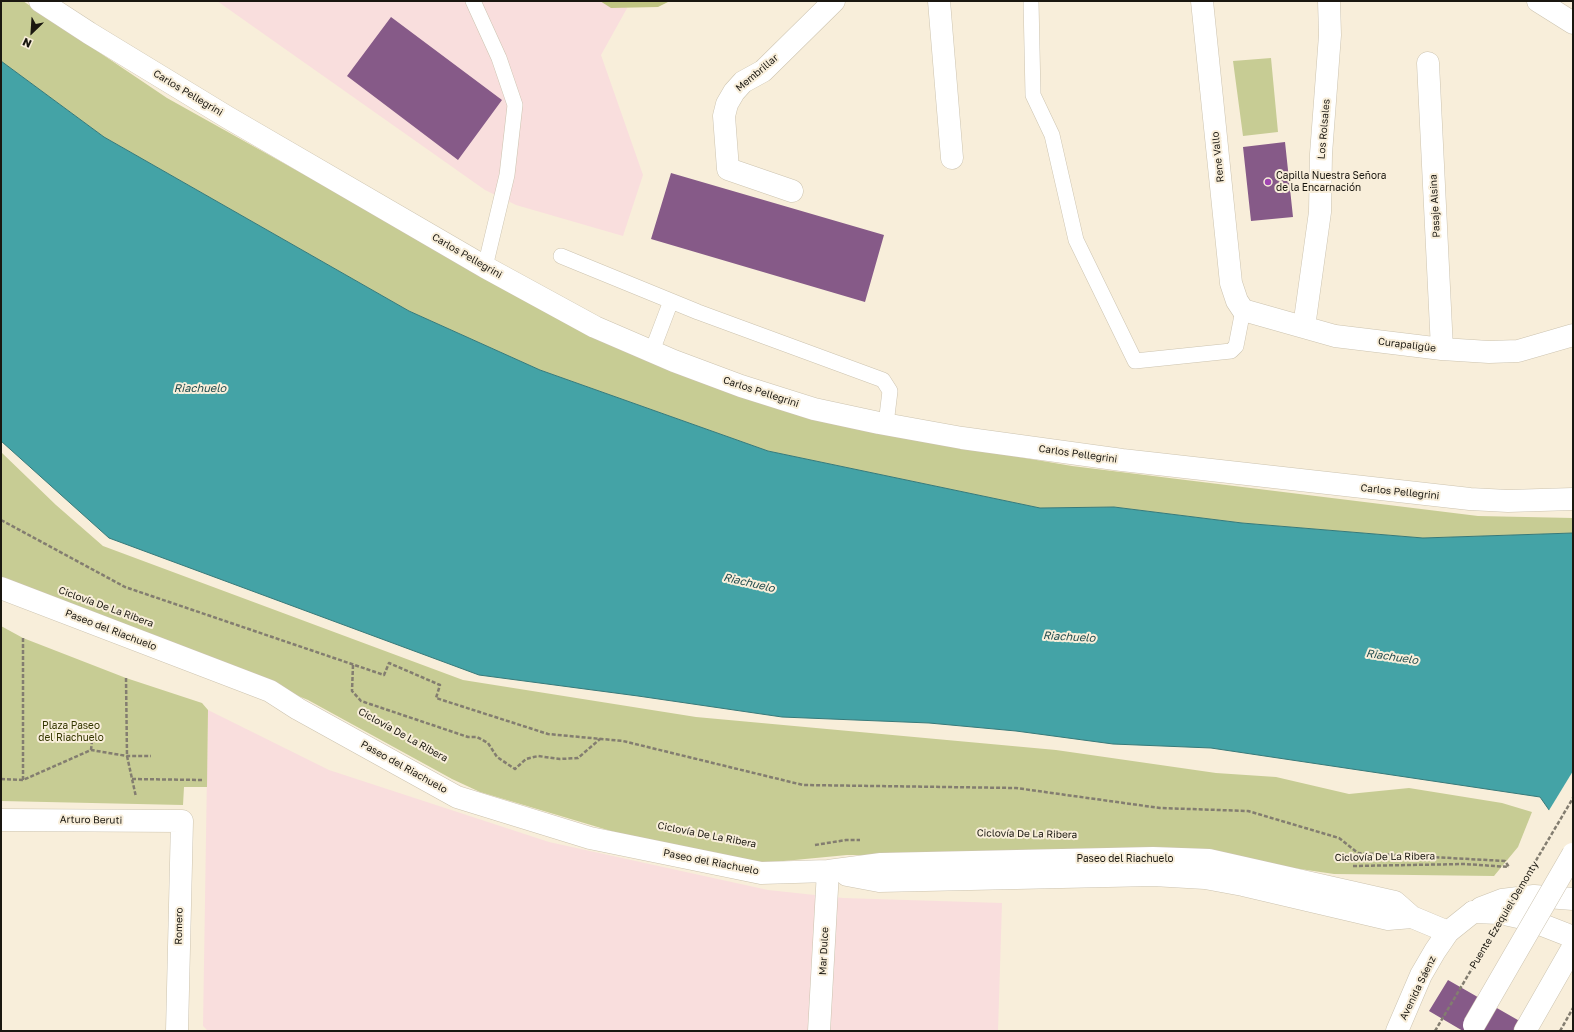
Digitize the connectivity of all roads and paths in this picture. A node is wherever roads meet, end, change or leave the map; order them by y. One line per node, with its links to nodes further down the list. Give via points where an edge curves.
1 (40, 1): 14 (street, Carlos Pellegrini, via 89,34)
2 (473, 1): 14 (lane, via 499,58 515,105 507,175)
3 (834, 1): 12 (street, Membrillar, via 762,71 743,82 727,104 724,116 728,169)
4 (939, 1): 11 (street)
5 (1030, 1): 16 (lane, via 1033,95 1052,136 1076,240 1135,361 1231,351 1236,346)
6 (1202, 1): 16 (street, Rene Vallo, via 1231,283)
7 (1329, 1): 17 (street, Los Rolsales, via 1330,35 1321,154 1320,212)
8 (1538, 1): 9 (street)
9 (1573, 23)
10 (1428, 63): 19 (street, Pasaje Alsina)
11 (952, 158)
12 (792, 191)
13 (561, 256): 15 (lane)
14 (485, 267): 20 (street, Carlos Pellegrini, via 595,327)
15 (671, 301): 20 (lane); 21 (lane, via 883,380 890,391)
16 (1243, 310): 17 (street, Curapaligüe)
17 (1304, 328): 19 (street, Curapaligüe, via 1335,336)
18 (1573, 336): 19 (street, Curapaligüe, via 1518,351)
19 (1442, 349)
20 (652, 351): 21 (street, Carlos Pellegrini, via 741,386 814,409)
21 (886, 424): 22 (street, Carlos Pellegrini, via 962,438 1122,460 1434,496 1508,501)
22 (1573, 499)
23 (1, 520): 26 (path, via 125,587)
24 (1, 588): 45 (street, Paseo del Riachuelo, via 270,691 458,797 590,838 761,873)
25 (23, 638): 35 (path)
26 (353, 665): 28 (path, via 384,675 389,663 440,685 436,698 548,734); 28 (path, via 352,691 361,701 468,737 477,737 488,743 497,757 515,769 526,759 538,756 578,758)
27 (126, 678): 31 (path)
28 (600, 739): 44 (path, Ciclovía De La Ribera, via 623,741 803,785 1016,788 1160,808 1248,811 1339,838 1358,853 1505,861 1509,867 1465,864)
29 (92, 741): 30 (path)
30 (90, 750): 31 (path); 35 (path)
31 (127, 756): 32 (path); 34 (path)
32 (151, 756)
33 (1, 779): 35 (path)
34 (132, 779): 36 (path); 38 (path)
35 (23, 780)
36 (203, 780)
37 (1573, 798): 56 (path, Puente Ezequiel Demonty, bridge)
38 (138, 803)
39 (1, 820): 40 (street, Arturo Beruti)
40 (182, 821): 53 (street, Romero)
41 (862, 840): 42 (path)
42 (809, 846)
43 (1573, 854): 52 (street, bridge)
44 (1349, 866)
45 (828, 871): 48 (street, Paseo del Riachuelo, via 881,864 1153,858 1209,860 1395,902 1412,917); 54 (street, Mar Dulce)
46 (1573, 899): 47 (street, Avenida Sáenz, via 1534,896 1502,900)
47 (1473, 912): 48 (street, Avenida Sáenz); 49 (street, via 1500,913 1527,919)
48 (1448, 932): 55 (street, Avenida Sáenz, via 1421,975)
49 (1573, 937)
50 (1573, 947): 57 (street)
51 (1573, 1008): 58 (path)
52 (1472, 1028)
53 (177, 1031)
54 (819, 1031)
55 (1397, 1031)
56 (1434, 1031)
57 (1524, 1031)
58 (1560, 1031)

